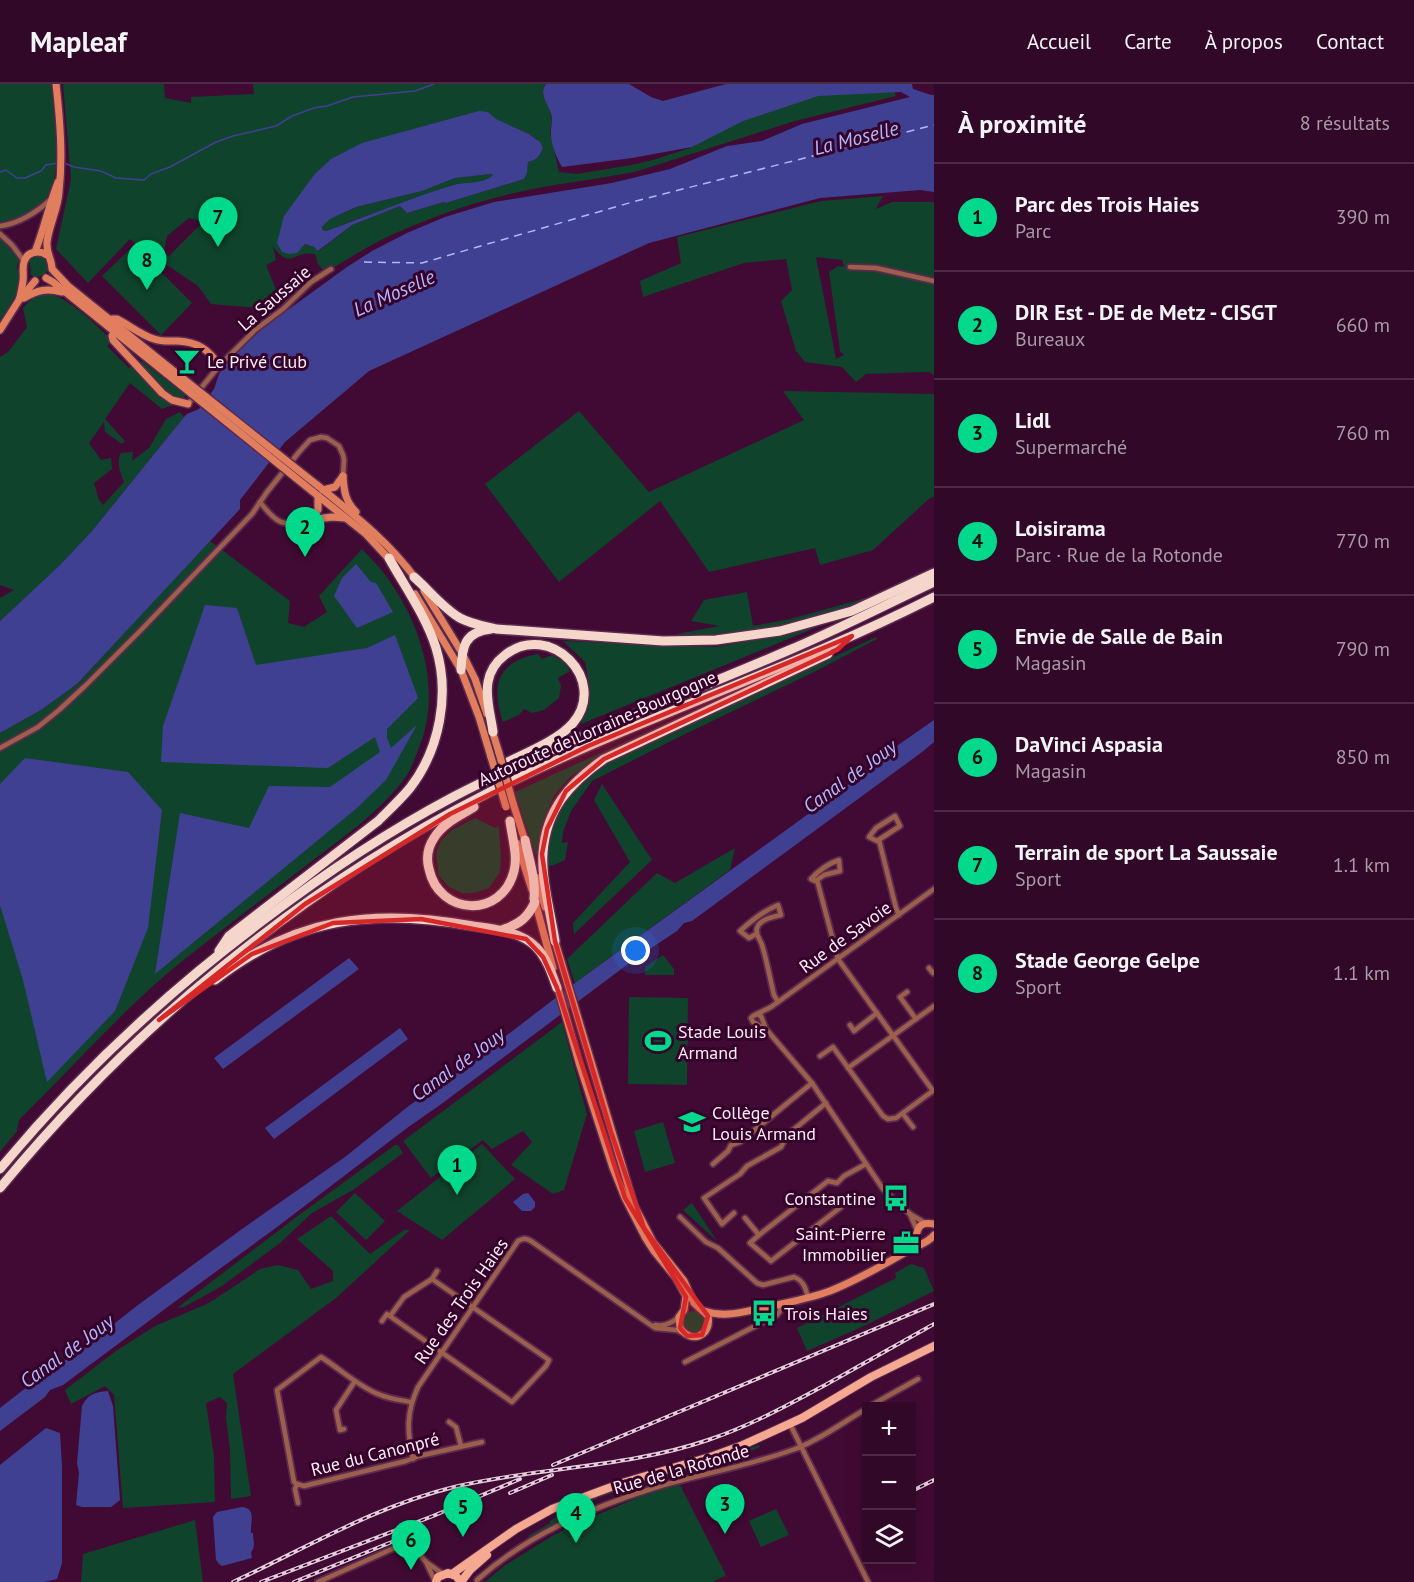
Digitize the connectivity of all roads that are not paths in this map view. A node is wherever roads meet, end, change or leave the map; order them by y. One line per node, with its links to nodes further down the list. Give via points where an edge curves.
1 (56, 84): 2 (main road, via 62,141)
2 (60, 177): 3 (main road); 7 (main road)
3 (52, 198): 4 (street, via 35,212); 6 (main road)
4 (0, 226)
5 (0, 234): 8 (street)
6 (35, 252): 7 (main road); 8 (main road)
7 (47, 255): 11 (main road)
8 (24, 261): 12 (main road)
9 (850, 267): 15 (street, via 876,268)
10 (331, 268): 21 (street, La Saussaie, via 255,330)
11 (52, 269): 13 (main road); 18 (main road)
12 (24, 272): 14 (main road); 17 (main road)
13 (46, 278): 14 (main road); 16 (main road)
14 (35, 280): 17 (main road)
15 (934, 281)
16 (66, 294): 17 (main road, via 44,290); 20 (main road)
17 (19, 300): 19 (main road)
18 (110, 320): 21 (main road, via 117,319 158,340 201,346); 22 (main road)
19 (0, 330)
20 (114, 332): 22 (main road); 23 (main road, via 113,340 158,389 172,400)
21 (219, 366): 23 (street, La Saussaie)
22 (169, 371): 25 (main road, bridge)
23 (188, 404)
24 (343, 476): 25 (main road, via 335,487); 26 (street, via 344,455 339,446 327,438 310,440); 29 (main road, via 347,501)
25 (317, 491): 27 (main road); 28 (main road, via 318,510); 29 (main road)
26 (260, 502): 28 (street, via 283,524); 40 (street, via 85,686 38,727)
27 (346, 519): 28 (main road); 30 (main road)
28 (309, 520)
29 (372, 529): 32 (main road)
30 (389, 558): 38 (main road); 57 (highway, via 425,622 440,663 442,708 430,754 398,802 229,936)
31 (934, 573): 35 (highway, via 852,611 780,631 716,640 663,641)
32 (414, 577): 35 (highway, via 461,618); 37 (main road)
33 (934, 582): 45 (highway, Autoroute de Lorraine-Bourgogne, via 788,651 515,766)
34 (934, 597): 36 (highway, Autoroute de Lorraine-Bourgogne)
35 (496, 629): 37 (highway, via 470,636)
36 (852, 636): 41 (highway, Autoroute de Lorraine-Bourgogne, via 588,746); 56 (highway, via 837,650 604,759 566,791 547,830 542,854)
37 (462, 653): 38 (highway); 39 (main road)
38 (461, 670): 42 (main road, bridge)
39 (493, 732): 45 (highway, via 488,682 502,657 529,645 552,647 568,657 582,678 584,690 579,714 572,725 435,801); 46 (main road, bridge)
40 (0, 748)
41 (486, 794): 42 (highway, via 440,830 430,845 428,864 440,893 455,903 482,905 505,890 515,859); 70 (highway, Autoroute de Lorraine-Bourgogne, via 383,852 305,904)
42 (510, 821): 50 (main road)
43 (880, 826): 44 (street); 44 (street, via 895,816 900,826); 47 (street, via 869,837)
44 (885, 836): 47 (street)
45 (381, 838): 57 (highway, Autoroute de Lorraine-Bourgogne)
46 (525, 840): 50 (highway); 56 (main road)
47 (879, 840): 51 (street)
48 (817, 880): 48 (street, via 811,879 839,860 840,871); 58 (street)
49 (934, 889): 51 (street, Rue de Savoie)
50 (535, 900): 54 (highway, via 520,923); 61 (main road)
51 (899, 915): 58 (street, Rue de Savoie)
52 (757, 917): 53 (street); 53 (street, via 778,905 781,915); 55 (street, via 740,932 749,938)
53 (759, 924): 55 (street)
54 (504, 929)
55 (756, 934): 63 (street)
56 (555, 941): 102 (main road, via 634,1205 653,1242)
57 (214, 957): 84 (highway, Autoroute de Lorraine-Bourgogne, via 104,1056)
58 (838, 959): 63 (street, Rue de Savoie); 67 (street)
59 (929, 968): 60 (street)
60 (934, 972)
61 (557, 988): 70 (highway, via 543,957 526,939 463,924 377,917 301,931 269,945); 103 (main road, via 613,1168 649,1244 682,1288 686,1298)
62 (907, 992): 69 (street, via 900,997)
63 (778, 1002): 65 (street, Rue de Savoie)
64 (934, 1006): 69 (street)
65 (771, 1007): 66 (street, Rue de Savoie); 68 (street, Rue de Savoie)
66 (757, 1014): 68 (street); 71 (street, via 752,1020)
67 (877, 1014): 72 (street, via 854,1031); 74 (street)
68 (762, 1019): 71 (street); 73 (street)
69 (916, 1019): 74 (street)
70 (159, 1020): 85 (highway, Autoroute de Lorraine-Bourgogne, via 67,1111)
71 (757, 1024): 73 (street)
72 (850, 1025)
73 (766, 1029): 77 (street)
74 (893, 1036): 76 (street); 78 (street)
75 (820, 1056): 76 (street, via 833,1047)
76 (849, 1068): 80 (street, via 883,1116 890,1119)
77 (812, 1083): 79 (street); 82 (street, via 740,1142 731,1145)
78 (933, 1090): 80 (street)
79 (826, 1103): 83 (street); 87 (street, via 787,1135 781,1147 704,1198 722,1224)
80 (903, 1114): 81 (street)
81 (913, 1127)
82 (713, 1164)
83 (866, 1164): 88 (street, via 886,1193); 93 (street, via 837,1183 828,1181)
84 (0, 1169)
85 (0, 1188)
86 (841, 1207): 93 (street, via 771,1261 750,1243)
87 (734, 1213)
88 (910, 1214): 91 (street); 92 (street)
89 (680, 1217): 99 (street, via 757,1283 797,1278)
90 (745, 1218): 93 (street)
91 (931, 1224): 92 (main road, via 920,1225)
92 (917, 1231): 95 (main road); 96 (main road)
93 (759, 1235)
94 (934, 1235): 95 (main road)
95 (925, 1240): 96 (main road)
96 (912, 1249): 99 (main road)
97 (437, 1271): 98 (street)
98 (432, 1279): 101 (street); 105 (street, via 404,1297)
99 (808, 1298): 100 (main road)
100 (780, 1304): 104 (main road); 113 (street, via 777,1315)
101 (473, 1308): 108 (street, Rue des Trois Haies, via 518,1241 527,1238); 112 (street, Rue des Trois Haies); 112 (street, via 549,1360 546,1366 512,1402)
102 (701, 1309): 103 (main road); 104 (main road); 109 (main road, via 708,1316)
103 (684, 1310): 106 (main road)
104 (727, 1315): 109 (main road)
105 (390, 1316): 107 (street, via 387,1314); 112 (street)
106 (680, 1317): 108 (street, via 664,1326); 110 (main road)
107 (382, 1321)
108 (649, 1323): 110 (street, Rue des Trois Haies)
109 (708, 1327): 110 (main road, via 702,1335 692,1337)
110 (683, 1333)
111 (934, 1346): 120 (main road)
112 (441, 1353): 116 (street, Rue des Trois Haies)
113 (686, 1362)
114 (918, 1379): 117 (street, Rue de la Rotonde)
115 (355, 1381): 116 (street, Rue du Canonpré, via 376,1394); 121 (street, Rue du Canonpré, via 336,1410 340,1430); 126 (street, Rue du Canonpré, via 321,1357 277,1390)
116 (411, 1402): 125 (street, Rue des Trois Haies, via 408,1431)
117 (878, 1402)
118 (862, 1411): 124 (street, Rue de la Rotonde)
119 (449, 1422): 123 (street, Rue du Canonpré, via 456,1427)
120 (790, 1424): 124 (street); 127 (main road, via 728,1451)
121 (344, 1429)
122 (482, 1442): 123 (street, Rue du Canonpré)
123 (461, 1446): 125 (street, Rue du Canonpré)
124 (802, 1446): 132 (street, Rue de la Rotonde, via 654,1488 579,1515 523,1545); 136 (street)
125 (412, 1459): 126 (street, Rue du Canonpré, via 304,1486)
126 (297, 1484): 128 (street, Rue du Canonpré)
127 (583, 1497): 131 (main road, via 528,1522); 135 (main road, via 511,1538 470,1570)
128 (298, 1503)
129 (426, 1562): 130 (street); 133 (street, via 415,1549 397,1547); 134 (street)
130 (443, 1574): 131 (main road); 134 (main road)
131 (452, 1574): 135 (main road)
132 (477, 1580)
133 (318, 1582)
134 (436, 1582)
135 (461, 1582)
136 (868, 1582)

